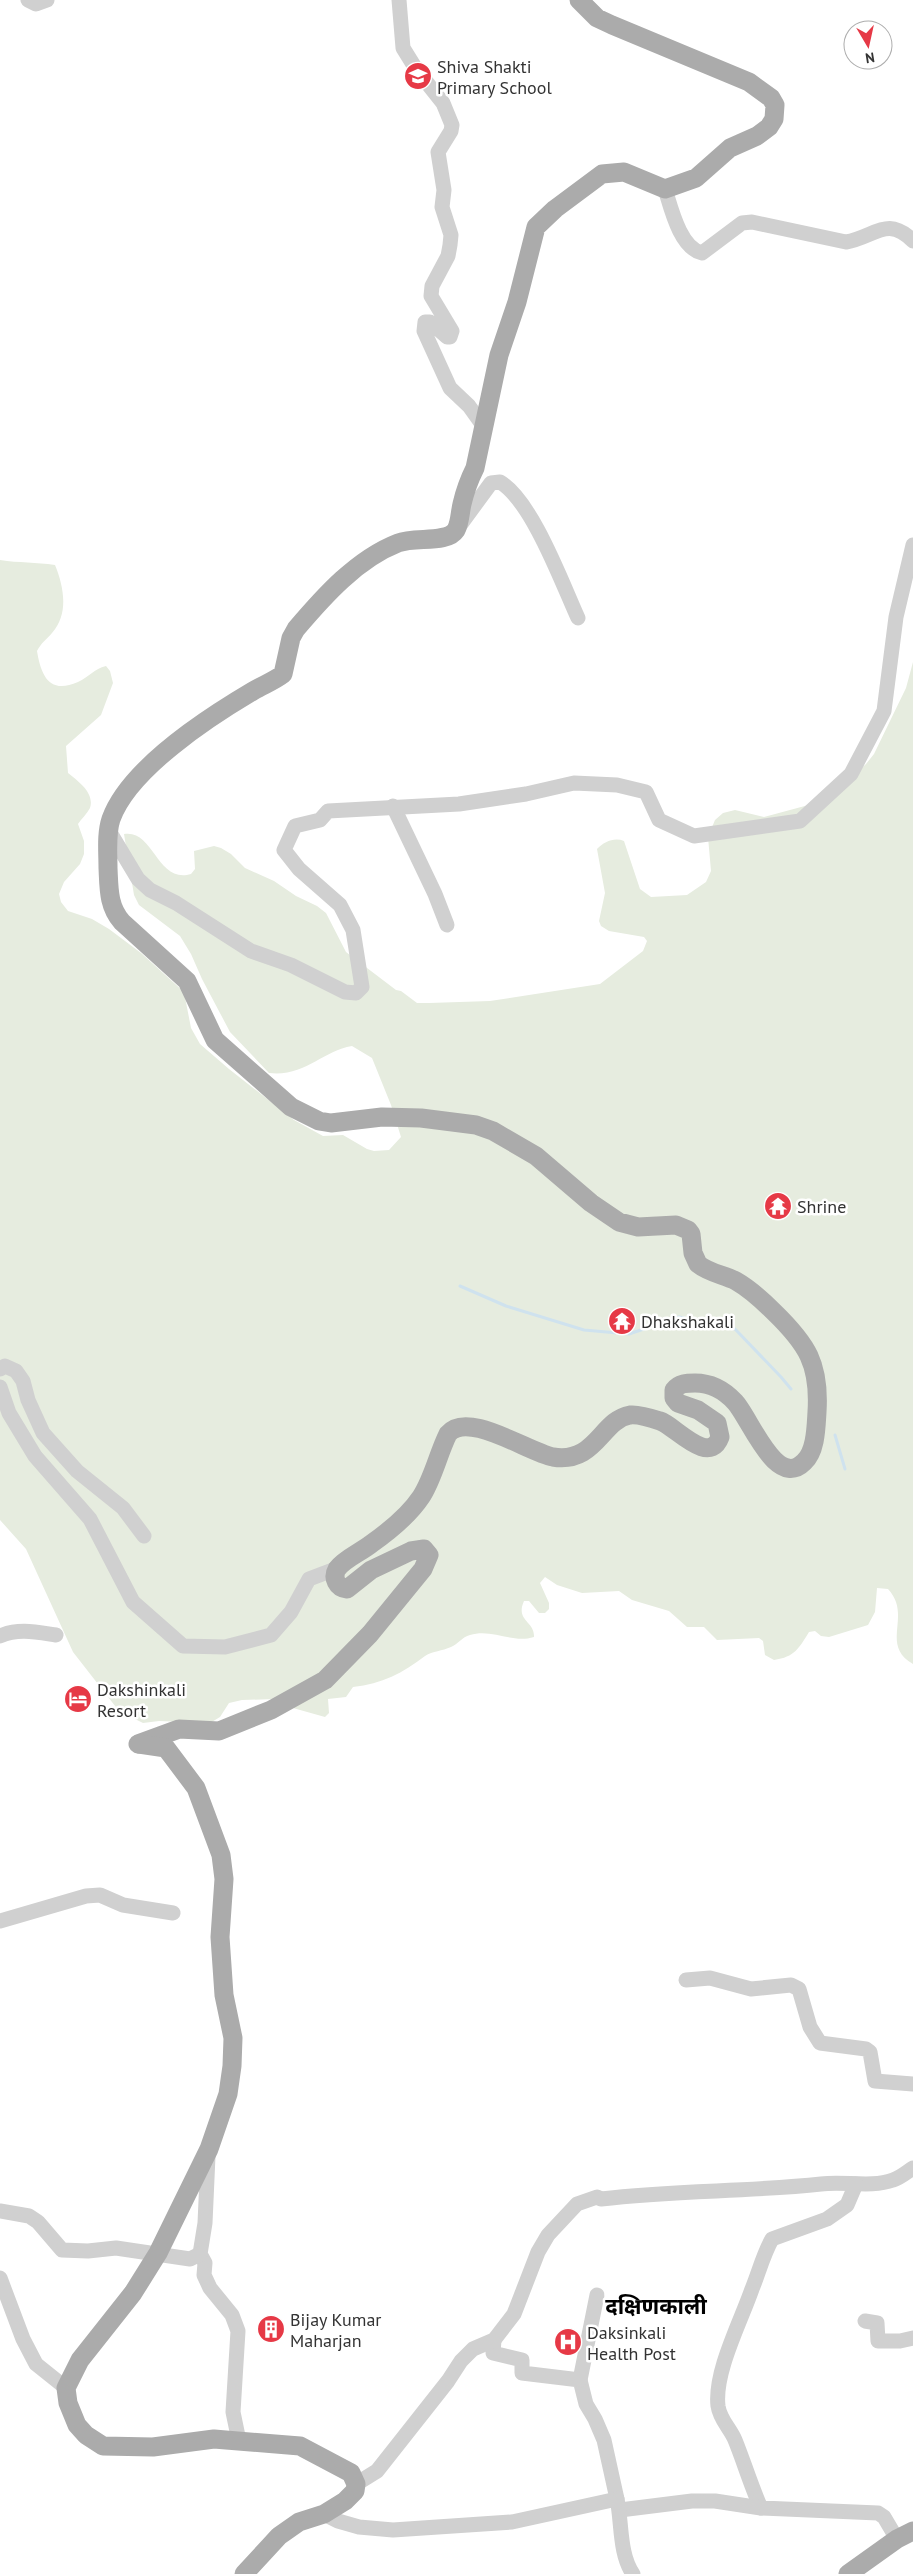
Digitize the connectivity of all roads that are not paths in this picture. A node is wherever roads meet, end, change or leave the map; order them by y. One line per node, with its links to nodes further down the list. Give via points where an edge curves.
1 (28, 0): 2 (street, via 36,4)
2 (46, 0)
3 (398, 0): 7 (street, via 403,48 443,103 452,125 438,152 444,190 442,207 451,235 450,245 448,256 432,286 431,296 452,331 447,337 430,322 425,322 424,332 450,388)
4 (578, 0): 5 (main road, via 597,18 749,82 771,98 775,105 774,120 769,127 730,148 696,178)
5 (665, 189): 6 (street, via 680,232 696,252 702,253 742,223 752,222 846,242 887,227 903,230); 7 (main road, via 624,172 602,174 555,208 536,227 517,302 499,355)
6 (913, 241)
7 (484, 427): 8 (main road)
8 (456, 530): 10 (street, via 491,483 500,482 507,486 520,501 542,541); 12 (main road, via 447,538 412,538 397,543 350,572 296,629 283,674 167,750 127,791)
9 (913, 545): 11 (street, via 896,617 884,711 851,774 800,821 694,836 659,820 646,792 617,785 574,783 459,804)
10 (578, 618)
11 (393, 806): 12 (street, via 328,811 320,820 295,826 284,850 299,870 340,904 353,930 362,986 356,993 345,992 291,965 251,951 150,890 138,879); 13 (street)
12 (108, 829): 17 (main road, via 109,895 116,916 187,980 215,1040 291,1107 319,1121 331,1123 421,1118 476,1125 493,1132 536,1156 591,1203 619,1222 638,1227 676,1225 688,1230 698,1264 735,1281 765,1303 803,1343 813,1367 816,1426 810,1454 797,1467 785,1468 775,1462 734,1400 718,1388 698,1383 679,1385 674,1395 678,1404 698,1410 717,1423 720,1437 715,1445 708,1447 692,1444 662,1421 634,1415 622,1418 590,1447 570,1458 543,1454 480,1428 458,1426 448,1434 425,1490 415,1505 372,1544)
13 (447, 925)
14 (0, 1369): 16 (street, via 5,1366 16,1371 43,1433 77,1471 123,1508)
15 (0, 1387): 17 (street, via 9,1413 34,1456 90,1518 133,1602 182,1646 225,1647 271,1635 291,1612 309,1579)
16 (144, 1536)
17 (338, 1568): 24 (main road, via 337,1584 347,1589 371,1570 411,1551 424,1549 430,1555 423,1569 370,1634 321,1682 271,1710 220,1731 179,1729 138,1744 166,1748 196,1788 222,1855 224,1879 220,1937 224,1995 233,2038 232,2066 228,2094)
18 (56, 1635): 19 (street, via 11,1631)
19 (0, 1636)
20 (173, 1913): 21 (street, via 123,1905 100,1895)
21 (0, 1920)
22 (686, 1980): 23 (street, via 710,1978 751,1989 791,1985 802,1995 810,2027 820,2043 866,2049 870,2052 875,2081)
23 (913, 2084)
24 (209, 2149): 28 (main road); 29 (street)
25 (913, 2168): 26 (street, via 893,2180)
26 (856, 2184): 34 (street, via 646,2193 597,2197 578,2204 548,2235 514,2314); 40 (street, via 847,2204 827,2219 772,2239 740,2316 719,2384 718,2406 724,2425 734,2438)
27 (0, 2211): 28 (street, via 29,2216 62,2250 116,2248)
28 (158, 2252): 29 (street, via 190,2259); 36 (main road, via 133,2292 80,2360)
29 (200, 2254): 37 (street, via 210,2288 232,2314 238,2331 233,2412)
30 (0, 2278): 36 (street, via 36,2364)
31 (597, 2295): 35 (street)
32 (865, 2321): 33 (street, via 877,2323 878,2341)
33 (913, 2338)
34 (494, 2340): 35 (street, via 493,2353 522,2360 522,2373); 38 (street, via 473,2349 461,2361 377,2471)
35 (580, 2380): 39 (street, via 586,2404 604,2440)
36 (66, 2388): 37 (main road, via 77,2425 103,2446 153,2447 214,2439)
37 (239, 2441): 38 (main road, via 300,2446 351,2473)
38 (356, 2484): 41 (main road, via 345,2501)
39 (618, 2505): 40 (street, via 692,2501); 41 (street, via 512,2522 393,2530 359,2527); 44 (street)
40 (761, 2508): 42 (street, via 878,2513)
41 (324, 2514): 43 (main road, via 299,2522 279,2536)
42 (905, 2535): 45 (main road)
43 (244, 2574)
44 (633, 2574)
45 (849, 2574)

